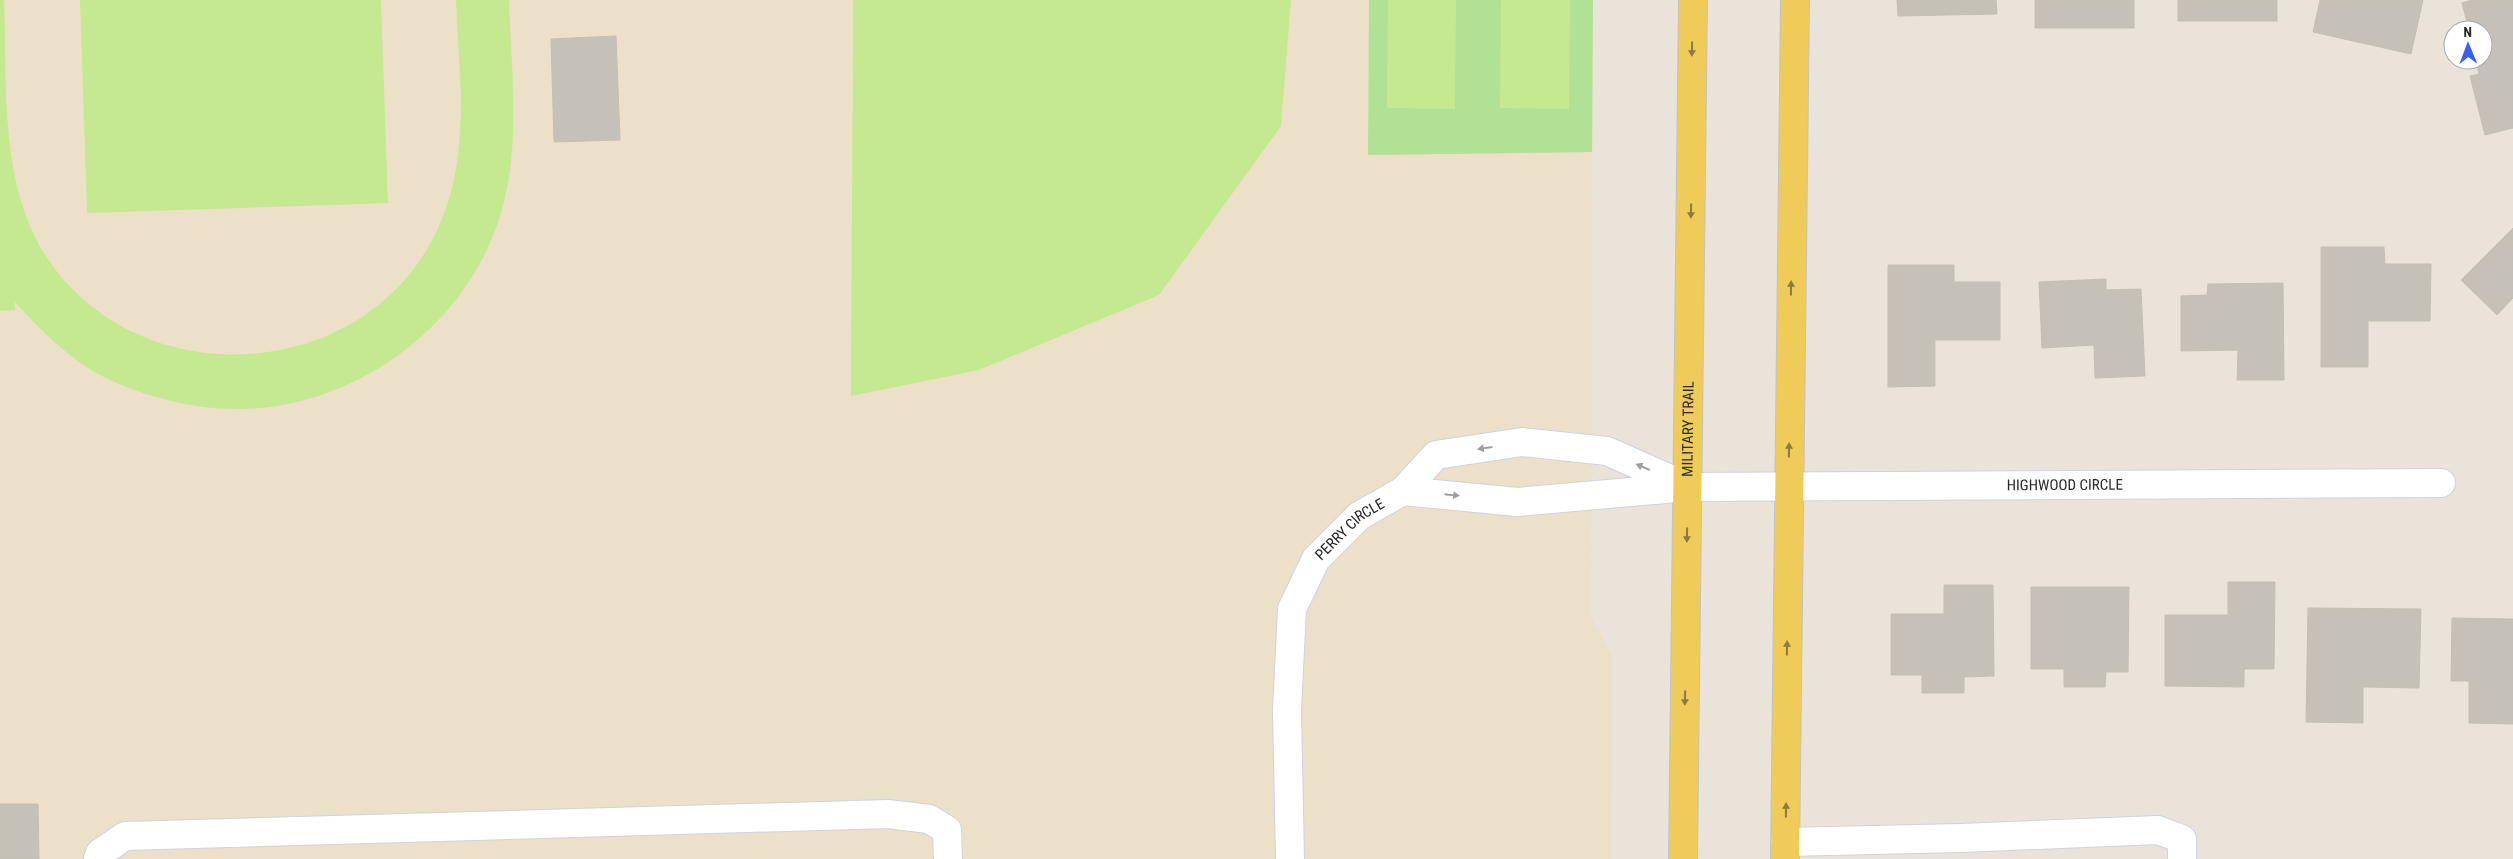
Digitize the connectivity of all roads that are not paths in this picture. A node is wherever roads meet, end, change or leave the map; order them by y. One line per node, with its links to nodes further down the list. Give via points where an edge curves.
1 (1693, 0): 4 (main road, MILITARY TRAIL, one-way to 4)
2 (1795, 0): 5 (main road, one-way to 2)
3 (2441, 483): 5 (street, HIGHWOOD CIRCLE)
4 (1688, 486): 5 (street, HIGHWOOD CIRCLE); 6 (street, PERRY CIRCLE, one-way to 4, via 1517,502); 6 (street, one-way to 6, via 1607,451 1522,442 1436,455); 12 (main road, MILITARY TRAIL, one-way to 12)
5 (1789, 486): 8 (main road, one-way to 5)
6 (1403, 491): 11 (street, PERRY CIRCLE, via 1359,516 1316,559 1292,609 1287,710)
7 (1962, 849): 8 (street); 13 (street, via 2158,830 2182,839)
8 (1785, 851)
9 (98, 859): 10 (street, via 100,853 125,836 888,814 929,819 947,830)
10 (948, 859)
11 (1290, 859)
12 (1682, 859)
13 (2182, 859)

